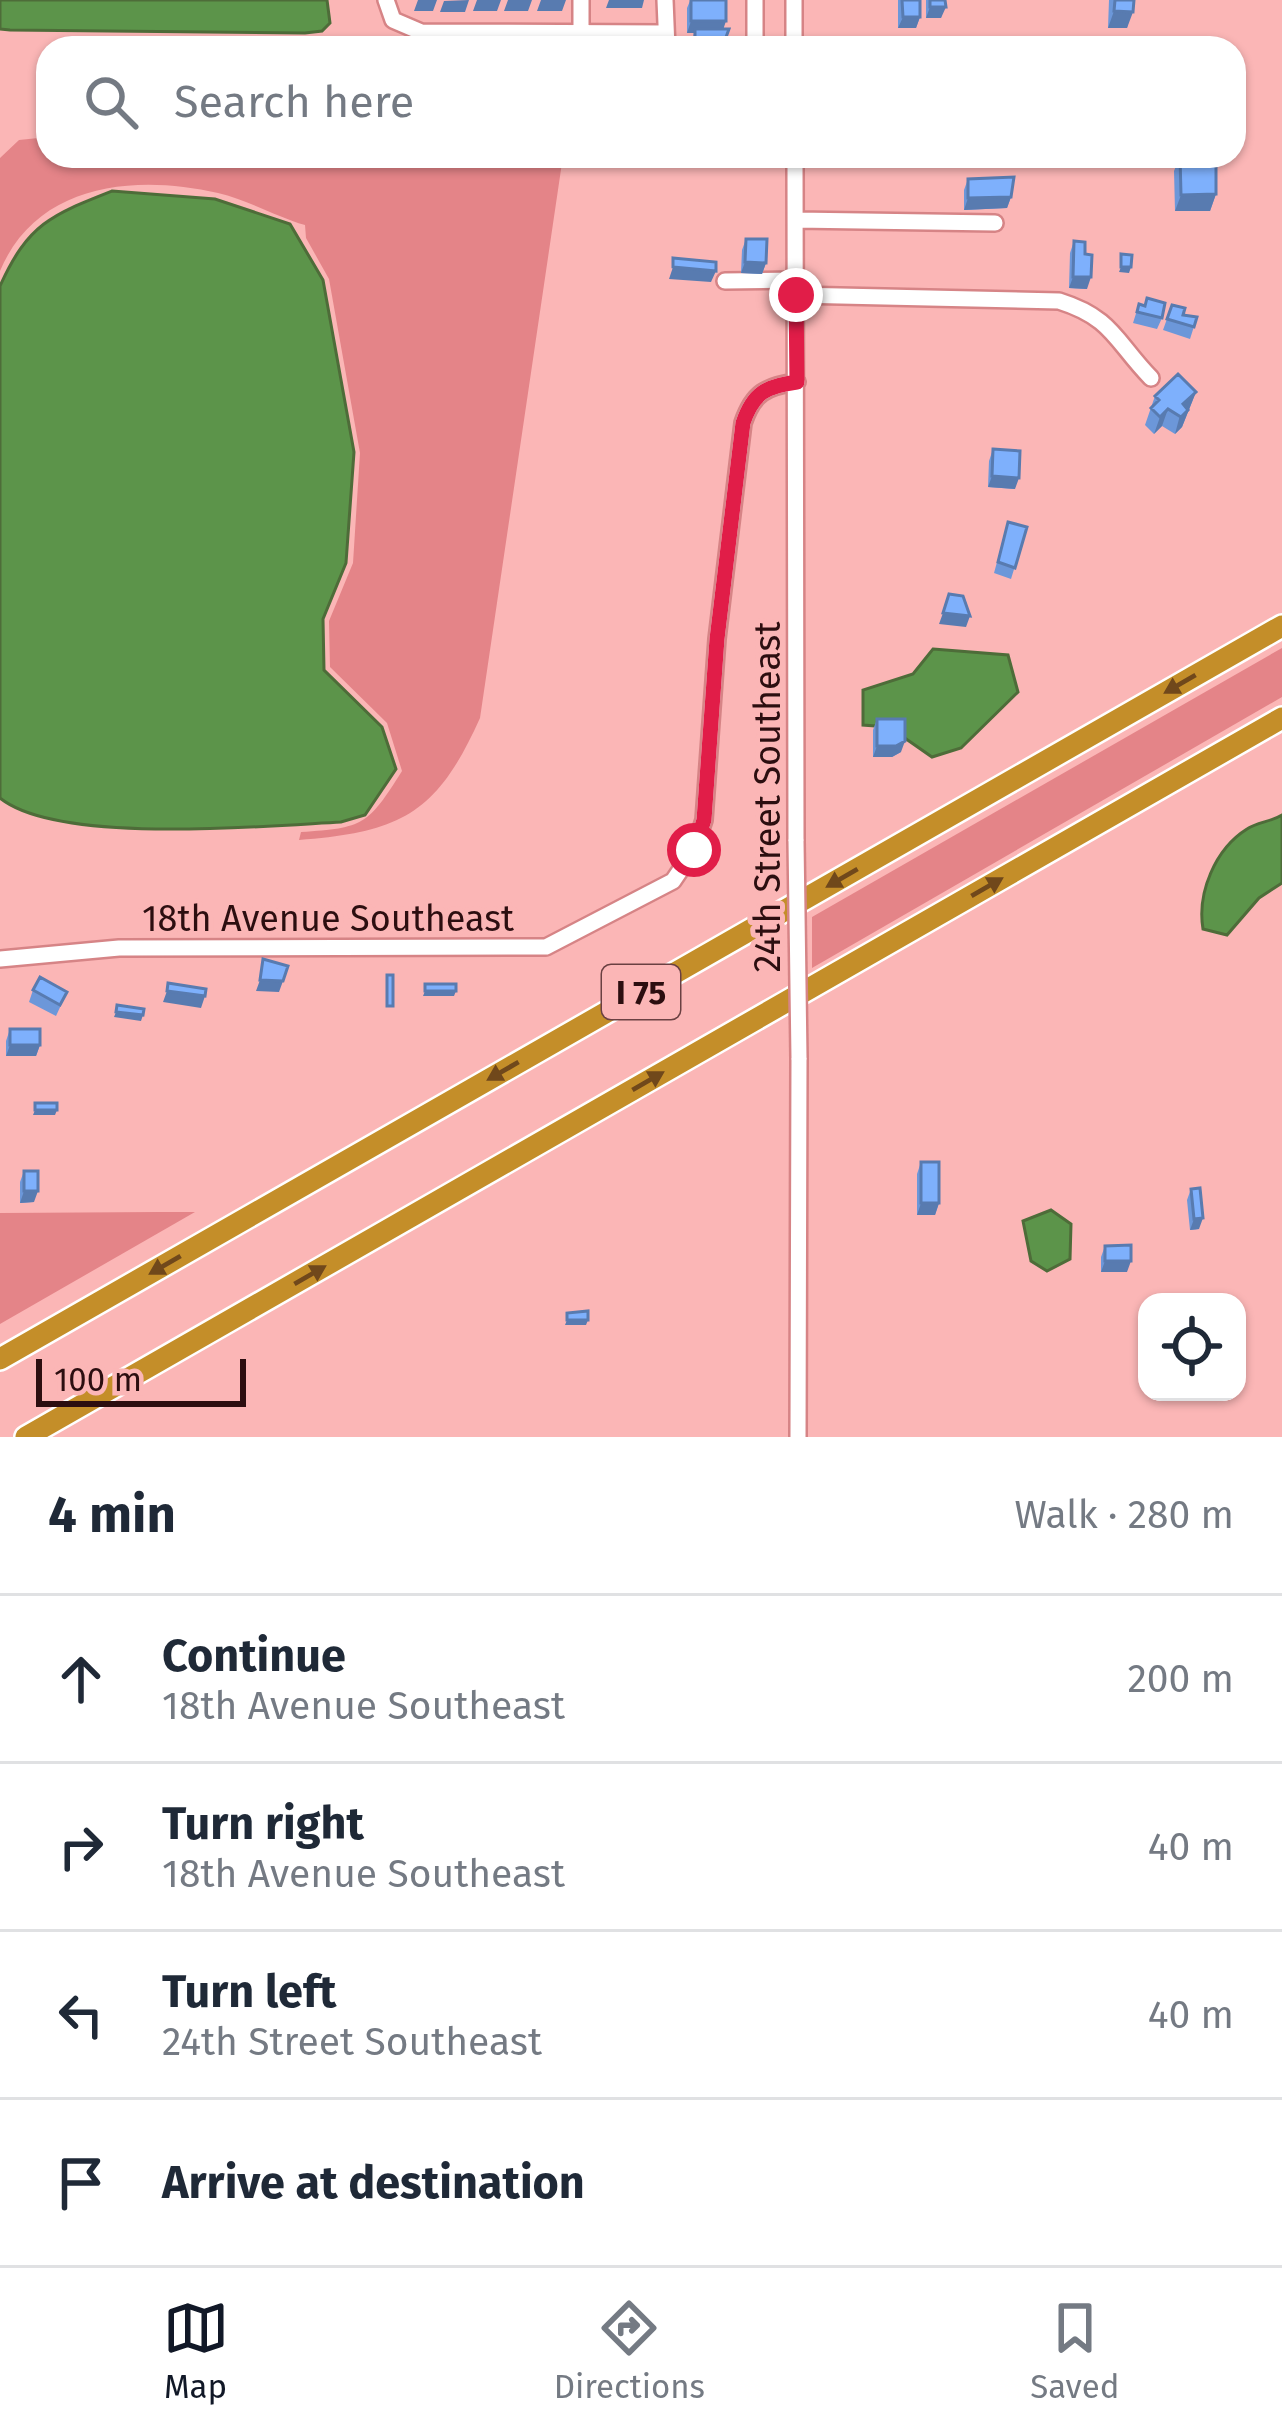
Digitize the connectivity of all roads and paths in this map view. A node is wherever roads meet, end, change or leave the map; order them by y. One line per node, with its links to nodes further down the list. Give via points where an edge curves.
1 (386, 0): 6 (street, via 393,20 422,32)
2 (581, 0): 6 (street)
3 (665, 0): 8 (street)
4 (755, 0): 9 (street)
5 (794, 0): 10 (street)
6 (581, 33): 7 (street)
7 (613, 36)
8 (666, 36)
9 (755, 36)
10 (794, 36)
11 (795, 168): 12 (street, 24th Street Southeast)
12 (796, 220): 13 (street); 15 (street, 24th Street Southeast)
13 (995, 223)
14 (725, 281): 15 (street)
15 (796, 288): 16 (street, via 1059,301 1093,311); 17 (street, 24th Street Southeast)
16 (1151, 378)
17 (797, 382): 20 (street, 18th Avenue Southeast, via 768,386 750,400 743,423 704,820 673,881 546,947 119,948); 23 (street, 24th Street Southeast, bridge)
18 (1282, 626): 21 (highway, I 75, one-way to 21)
19 (1282, 718): 22 (highway, I 75, one-way to 19)
20 (0, 959)
21 (0, 1359)
22 (26, 1437)
23 (798, 1437)

